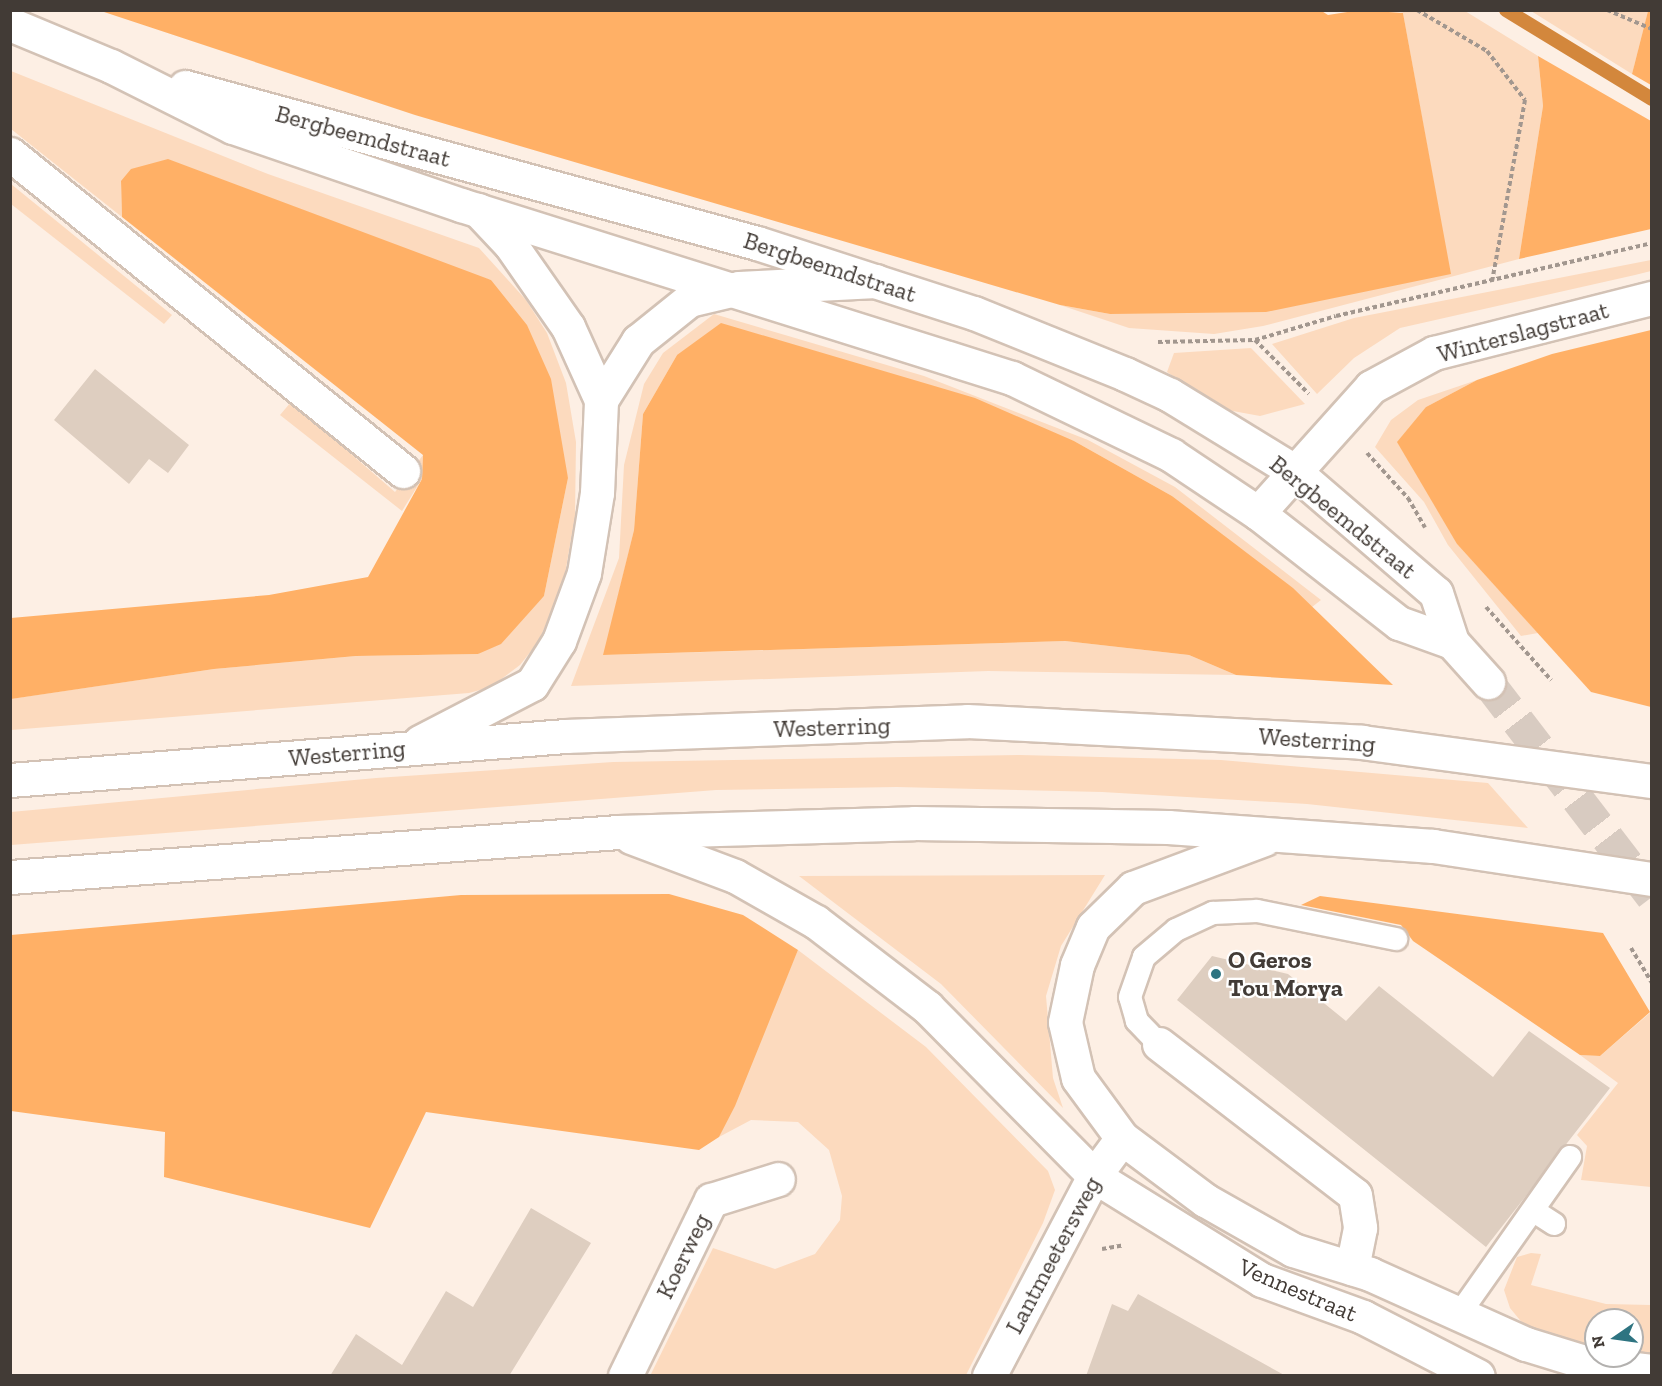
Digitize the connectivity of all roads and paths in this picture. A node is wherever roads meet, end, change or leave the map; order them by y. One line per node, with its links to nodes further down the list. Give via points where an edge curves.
1 (1417, 10): 10 (path, via 1487,51 1526,100)
2 (1607, 10): 4 (path)
3 (10, 24): 5 (main road, Bergbeemdstraat)
4 (1652, 29)
5 (111, 66): 7 (main road, Bergbeemdstraat, via 233,127); 9 (main road, Bergbeemdstraat, via 757,243)
6 (10, 154): 17 (main road)
7 (478, 210): 11 (main road, Bergbeemdstraat); 16 (main road, via 510,244 568,327)
8 (1652, 243): 10 (path)
9 (876, 281): 11 (main road); 18 (main road, Bergbeemdstraat, via 974,313 1125,374 1170,395)
10 (1492, 281): 13 (path, via 1336,316)
11 (739, 288): 16 (main road, via 688,300 646,334); 19 (main road, Bergbeemdstraat, via 1012,378 1171,455)
12 (1652, 298): 18 (main road, Winterslagstraat, via 1434,353 1371,387)
13 (1255, 340): 14 (path); 15 (path)
14 (1169, 343)
15 (1312, 398)
16 (601, 400): 22 (main road, via 597,493 584,573 559,642 532,684)
17 (403, 471)
18 (1294, 471): 19 (main road, Winterslagstraat); 20 (main road, Bergbeemdstraat, via 1436,593)
19 (1258, 513): 20 (main road, Bergbeemdstraat, via 1399,623)
20 (1452, 642): 21 (main road, Bergbeemdstraat)
21 (1488, 682)
22 (406, 748): 23 (main road, Westerring); 24 (main road, Westerring, via 565,736 967,721 1362,742)
23 (10, 780)
24 (1652, 781)
25 (618, 832): 26 (main road, via 770,825 1075,824); 27 (main road); 35 (main road, Vennestraat, via 735,876 816,922 927,1007)
26 (1272, 836): 28 (main road, via 1433,846); 33 (main road, Vennestraat, via 1133,888 1093,927 1077,964 1065,1023 1078,1078)
27 (10, 877)
28 (1652, 879)
29 (1396, 939): 32 (lane, via 1257,911 1213,913 1176,930 1144,957 1130,997 1137,1021)
30 (1631, 948): 31 (path)
31 (1652, 983)
32 (1159, 1044): 39 (main road, Vennestraat, via 1355,1195 1360,1228)
33 (1122, 1138): 35 (main road, Lantmeetersweg); 39 (main road, Vennestraat, via 1205,1200 1293,1250)
34 (1570, 1157): 37 (lane)
35 (1094, 1176): 43 (main road, Lantmeetersweg); 44 (main road, Vennestraat, via 1262,1280 1363,1317)
36 (778, 1179): 42 (main road, Koerweg, via 711,1200)
37 (1534, 1211): 38 (lane); 40 (lane)
38 (1554, 1224)
39 (1352, 1268): 40 (main road, Vennestraat)
40 (1460, 1313): 41 (main road, Vennestraat, via 1526,1344 1591,1365)
41 (1652, 1371)
42 (625, 1376)
43 (989, 1376)
44 (1478, 1376)

